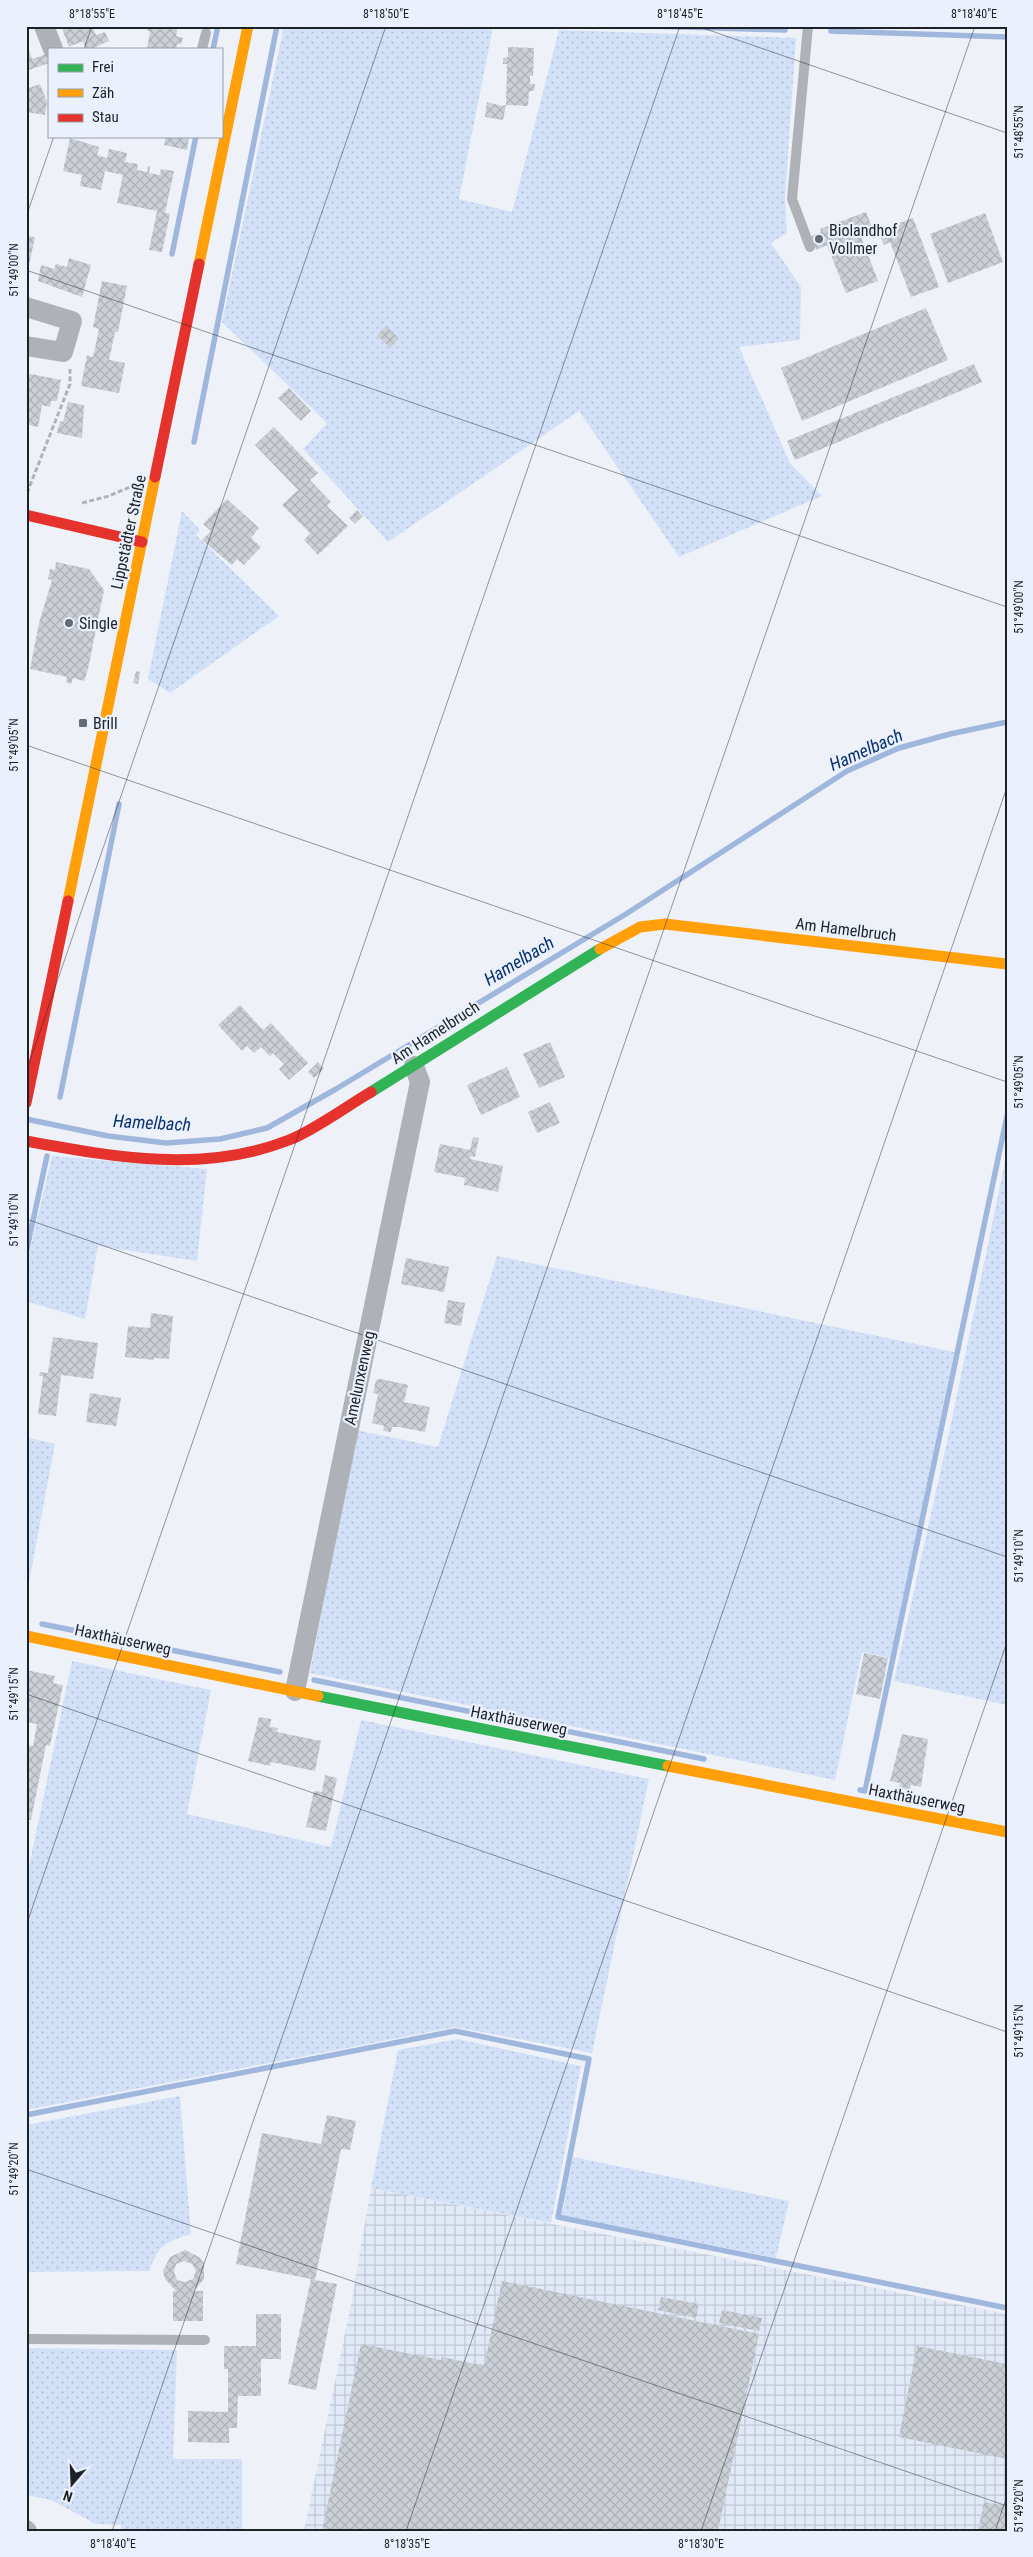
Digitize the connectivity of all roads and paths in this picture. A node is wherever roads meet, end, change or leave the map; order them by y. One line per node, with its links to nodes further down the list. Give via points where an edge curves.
1 (44, 26): 5 (street)
2 (248, 26): 8 (street, Lippstädter Straße)
3 (808, 26): 9 (lane, via 792,200)
4 (206, 33): 6 (lane)
5 (53, 48)
6 (202, 48)
7 (222, 86): 8 (lane)
8 (234, 88): 17 (street, Lippstädter Straße)
9 (810, 247)
10 (26, 308): 12 (street, via 72,321)
11 (26, 346): 12 (street)
12 (63, 352): 14 (path, via 70,364 70,384)
13 (131, 486): 15 (path, via 109,496)
14 (26, 496)
15 (77, 504)
16 (26, 515): 17 (street)
17 (142, 542): 20 (street, Lippstädter Straße)
18 (1007, 964): 19 (street, Am Hamelbruch, via 665,924 640,926)
19 (414, 1066): 21 (street, Am Hamelbruch, via 290,1140 231,1157 150,1160 101,1156); 23 (street, Amelunxenweg, via 420,1082)
20 (27, 1093)
21 (26, 1141)
22 (26, 1636): 23 (street, Haxthäuserweg)
23 (295, 1691): 24 (street, Haxthäuserweg)
24 (1007, 1832)
25 (26, 2339): 26 (lane)
26 (205, 2340)

